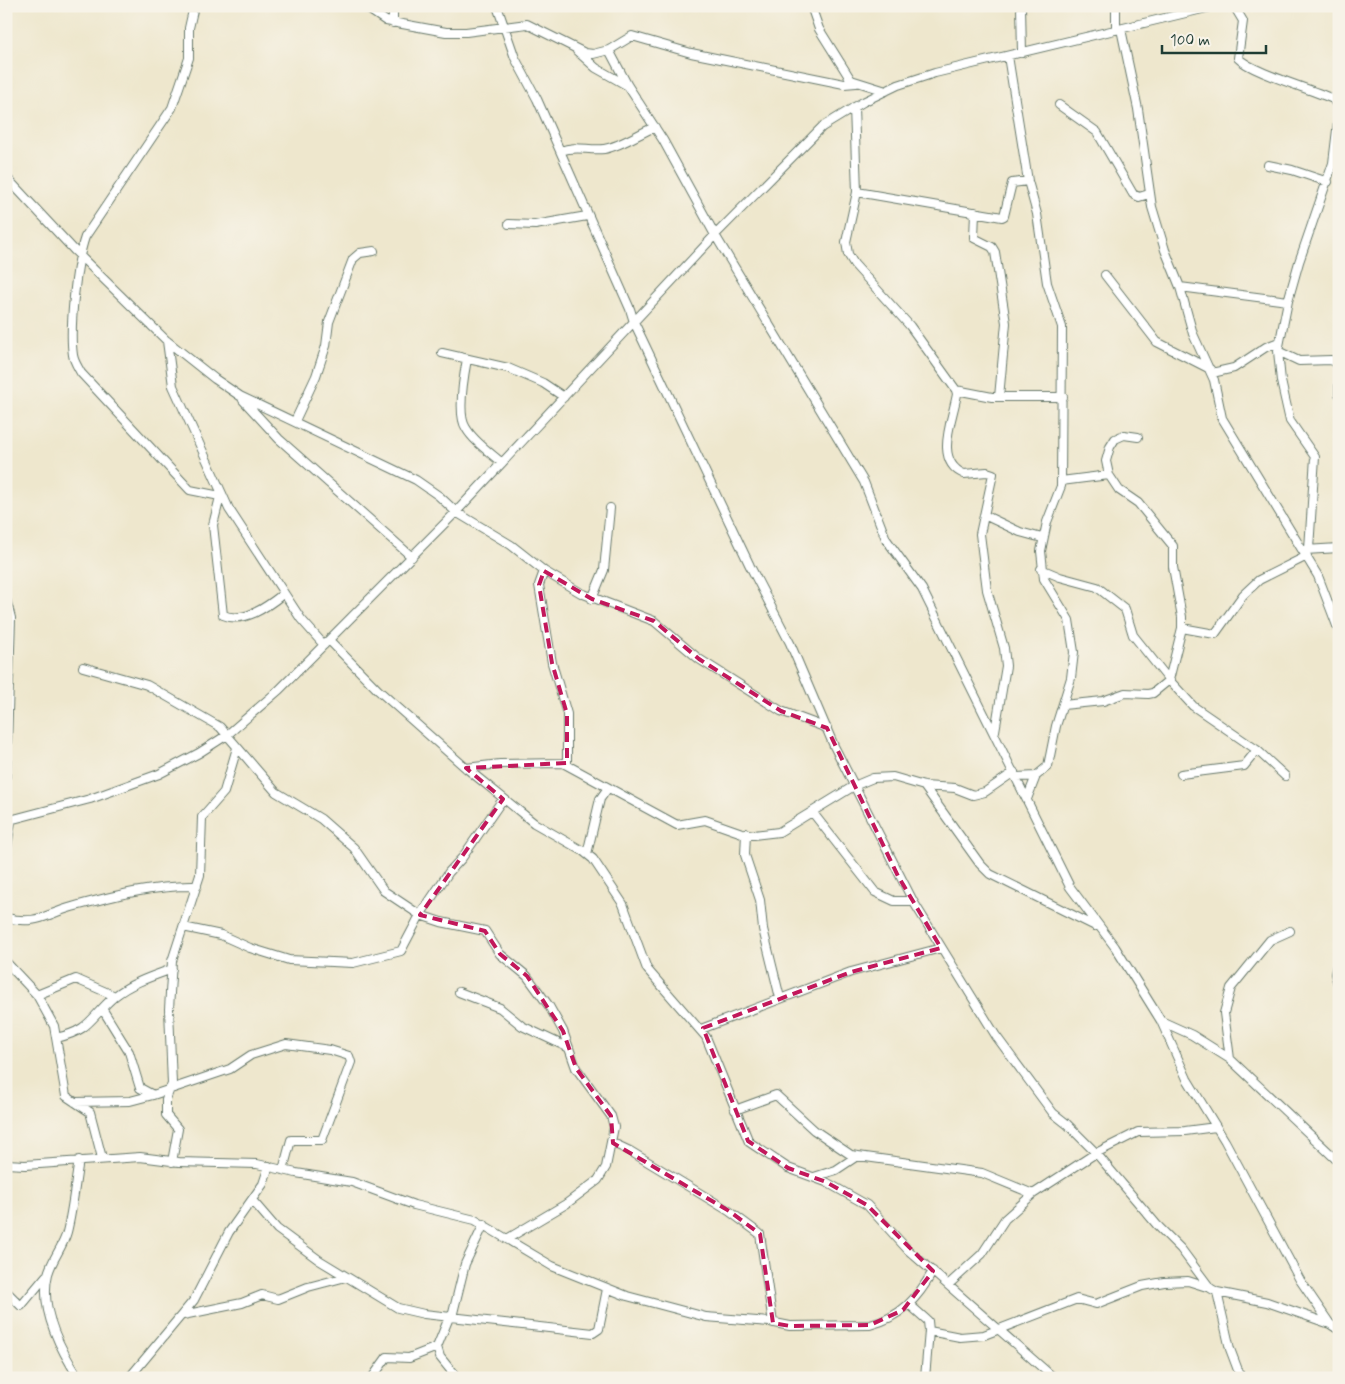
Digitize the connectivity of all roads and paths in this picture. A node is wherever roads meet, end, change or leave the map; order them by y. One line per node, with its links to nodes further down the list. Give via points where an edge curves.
1 (194, 6): 37 (street, via 189,28 189,58 172,108 85,237)
2 (364, 6): 10 (street)
3 (393, 6): 10 (street)
4 (497, 6): 11 (street)
5 (811, 6): 17 (street, via 819,29)
6 (1021, 6): 15 (street)
7 (1116, 6): 12 (street)
8 (1215, 6): 12 (street)
9 (1234, 6): 22 (street, via 1243,21 1238,53 1240,60 1254,69 1333,99)
10 (393, 23): 11 (street, via 456,33)
11 (505, 27): 14 (street, via 531,25); 25 (street, via 515,58)
12 (1119, 30): 15 (street); 31 (street, via 1138,109)
13 (609, 50): 14 (street, via 593,54); 17 (street, via 632,36 700,55 844,84); 18 (street)
14 (577, 51): 18 (street, via 596,68)
15 (1022, 53): 16 (street)
16 (1008, 56): 19 (street, via 935,73); 28 (street)
17 (856, 83): 19 (street)
18 (628, 86): 24 (street)
19 (886, 91): 21 (street)
20 (1059, 105): 31 (street, via 1097,132 1133,194 1139,197)
21 (854, 107): 30 (street); 35 (street, via 822,127)
22 (1339, 108)
23 (1339, 113): 29 (street)
24 (655, 127): 25 (street, via 610,148 569,148); 35 (street)
25 (561, 151): 33 (street)
26 (1268, 166): 29 (street)
27 (6, 177): 37 (street)
28 (1028, 181): 32 (street, via 1012,183 1003,217); 55 (street, via 1037,214 1047,283 1062,327)
29 (1328, 182): 40 (street)
30 (857, 192): 32 (street); 50 (street, via 847,232 848,254 910,326)
31 (1149, 194): 39 (street, via 1165,250)
32 (975, 212): 54 (street, via 974,238 995,252 1006,323)
33 (587, 216): 34 (street, via 535,225); 41 (street)
34 (509, 224)
35 (715, 236): 41 (street); 81 (street, via 868,489 886,539 922,588)
36 (374, 251): 56 (street, via 360,253 353,259 329,322 326,346 316,376)
37 (80, 256): 42 (street); 61 (street, via 73,319 76,364 190,490)
38 (1105, 275): 48 (street, via 1157,342)
39 (1180, 287): 40 (street); 48 (street, via 1193,334)
40 (1288, 301): 43 (street)
41 (634, 322): 53 (street); 80 (street, via 790,643)
42 (167, 341): 52 (street); 61 (street, via 173,386)
43 (1279, 342): 44 (street); 48 (street, via 1234,368)
44 (1278, 351): 47 (street, via 1299,361 1330,360); 67 (street, via 1280,381 1290,421 1315,457)
45 (442, 353): 46 (street)
46 (467, 359): 53 (street, via 519,372); 58 (street, via 461,397 464,423 476,440)
47 (1339, 365)
48 (1211, 371): 67 (street, via 1226,427)
49 (1339, 386): 51 (street)
50 (956, 390): 54 (street); 64 (street, via 958,394 946,456 964,474 993,474)
51 (1339, 394)
52 (240, 396): 56 (street); 68 (street, via 279,439)
53 (564, 397): 58 (street)
54 (998, 397): 55 (street)
55 (1062, 397): 60 (street)
56 (295, 421): 63 (street, via 416,480)
57 (1138, 436): 59 (street, via 1124,435 1115,439 1106,461)
58 (502, 463): 63 (street)
59 (1109, 475): 60 (street); 74 (street, via 1119,490 1138,503 1172,543)
60 (1062, 481): 65 (street)
61 (221, 494): 71 (street, via 240,530); 71 (street, via 213,531 223,615 256,613)
62 (610, 508): 73 (street, via 604,570)
63 (456, 512): 68 (street); 70 (street, via 511,545)
64 (984, 515): 65 (street, via 1020,532); 81 (street, via 980,534 987,590 1006,666)
65 (1042, 538): 69 (street)
66 (1339, 548): 67 (street)
67 (1306, 552): 74 (street, via 1260,580 1243,595 1215,634); 75 (street)
68 (412, 557): 76 (street)
69 (1041, 569): 78 (street, via 1060,578 1097,587 1125,610 1133,635); 79 (street, via 1073,632 1071,678)
70 (544, 571): 73 (street); 85 (street, via 539,585 552,663 567,714)
71 (283, 594): 76 (street, via 300,619)
72 (6, 598): 89 (street, via 11,618)
73 (592, 599): 80 (street, via 654,621 699,659 782,711)
74 (1182, 628): 78 (street)
75 (1339, 631)
76 (327, 642): 82 (street, via 279,690); 86 (street)
77 (83, 667): 82 (street, via 158,691 220,727)
78 (1168, 680): 79 (street, via 1153,693 1126,693 1104,701); 84 (street, via 1193,706)
79 (1063, 705): 90 (street, via 1048,766)
80 (827, 728): 92 (street)
81 (994, 731): 87 (street)
82 (226, 735): 83 (street); 98 (street, via 199,754 159,774 90,800)
83 (237, 748): 102 (street, via 224,792 202,817 202,858); 104 (street, via 276,792 321,819 354,848 384,891)
84 (1257, 750): 88 (street, via 1244,766); 91 (street)
85 (567, 765): 86 (street, via 542,762); 94 (street)
86 (466, 768): 95 (street)
87 (1016, 774): 90 (street); 93 (street, via 972,795 950,787); 96 (street)
88 (1181, 774)
89 (6, 776)
90 (1036, 776): 96 (street)
91 (1285, 776)
92 (854, 786): 93 (street, via 873,778 893,777); 97 (street); 103 (street)
93 (924, 786): 106 (street, via 990,874)
94 (608, 788): 99 (street, via 677,825 705,820); 101 (street, via 600,799)
95 (502, 799): 101 (street, via 534,823); 104 (street)
96 (1027, 799): 106 (street, via 1070,887)
97 (813, 813): 99 (street, via 779,832); 103 (street, via 875,892 894,901)
98 (8, 821): 100 (street)
99 (746, 833): 117 (street, via 745,855 760,900 763,929)
100 (6, 854)
101 (587, 854): 120 (street, via 620,897 647,969)
102 (197, 886): 105 (street, via 164,886 27,922); 107 (street)
103 (913, 901): 109 (street)
104 (420, 915): 107 (street, via 404,949 353,964 289,960 221,935); 122 (street, via 488,934 500,954 527,976 549,1006)
105 (6, 918)
106 (1097, 926): 119 (street, via 1115,947)
107 (183, 927): 112 (street)
108 (1290, 930): 123 (street, via 1270,940 1229,993 1224,1024)
109 (941, 948): 117 (street, via 851,972); 132 (street, via 996,1036 1052,1114 1068,1124)
110 (1339, 957): 113 (street, via 1335,974)
111 (6, 962): 115 (street)
112 (172, 968): 116 (street); 125 (street, via 168,1009)
113 (1339, 988)
114 (458, 992): 122 (street, via 500,1008 522,1026)
115 (37, 995): 116 (street, via 76,979); 121 (street, via 54,1026)
116 (115, 996): 118 (street)
117 (780, 998): 120 (street)
118 (103, 1010): 121 (street, via 84,1029); 124 (street, via 130,1052)
119 (1161, 1021): 123 (street, via 1192,1035); 130 (street, via 1186,1079)
120 (701, 1029): 129 (street)
121 (56, 1038): 128 (street, via 66,1096)
122 (568, 1048): 131 (street, via 576,1068 611,1116)
123 (1230, 1059): 137 (street)
124 (140, 1088): 126 (street); 127 (street)
125 (172, 1089): 126 (street); 136 (street, via 166,1099 166,1115 178,1129); 140 (street, via 230,1069 251,1055 286,1044 349,1056 351,1062 322,1140 291,1140)
126 (153, 1095): 127 (street)
127 (130, 1101): 128 (street)
128 (73, 1102): 134 (street, via 90,1112)
129 (736, 1110): 133 (street, via 776,1095 821,1136 846,1153); 141 (street, via 748,1142 788,1168)
130 (1216, 1127): 132 (street, via 1138,1132); 157 (street, via 1300,1280)
131 (613, 1143): 145 (street, via 598,1180 566,1204); 156 (street, via 729,1211 760,1234)
132 (1096, 1153): 142 (street); 151 (street)
133 (858, 1156): 141 (street, via 836,1170); 142 (street, via 982,1173)
134 (102, 1158): 135 (street); 136 (street, via 140,1157)
135 (79, 1160): 138 (street); 147 (street, via 66,1233)
136 (172, 1162): 139 (street)
137 (1339, 1162)
138 (6, 1164)
139 (269, 1166): 140 (street); 143 (street, via 266,1178)
140 (283, 1170): 144 (street, via 352,1182 414,1205)
141 (814, 1177): 146 (street, via 867,1205 902,1244)
142 (1033, 1194): 149 (street, via 1005,1219 982,1254)
143 (252, 1200): 148 (street, via 277,1229); 154 (street, via 229,1232 207,1278)
144 (484, 1224): 145 (street); 155 (street, via 464,1264)
145 (508, 1239): 150 (street, via 546,1263)
146 (933, 1271): 149 (street); 153 (street)
147 (49, 1272): 152 (street, via 21,1306); 162 (street, via 49,1314 62,1350)
148 (346, 1277): 154 (street, via 278,1299 262,1295 242,1303); 155 (street, via 398,1308)
149 (948, 1285): 158 (street)
150 (607, 1289): 155 (street, via 598,1329 593,1333); 156 (street, via 706,1317)
151 (1214, 1290): 157 (street, via 1266,1302); 158 (street, via 1180,1280 1142,1286 1096,1304 1077,1299); 168 (street)
152 (6, 1292)
153 (910, 1304): 156 (street, via 880,1323 870,1325 790,1326); 160 (street, via 926,1318)
154 (183, 1315): 163 (street)
155 (452, 1316): 161 (street)
156 (773, 1323)
157 (1330, 1324): 159 (street)
158 (1001, 1330): 160 (street, via 971,1338); 167 (street)
159 (1339, 1330)
160 (929, 1332): 166 (street)
161 (436, 1347): 164 (street, via 414,1357 387,1357); 165 (street)
162 (79, 1378)
163 (129, 1378)
164 (372, 1378)
165 (457, 1378)
166 (924, 1378)
167 (1054, 1378)
168 (1241, 1378)

